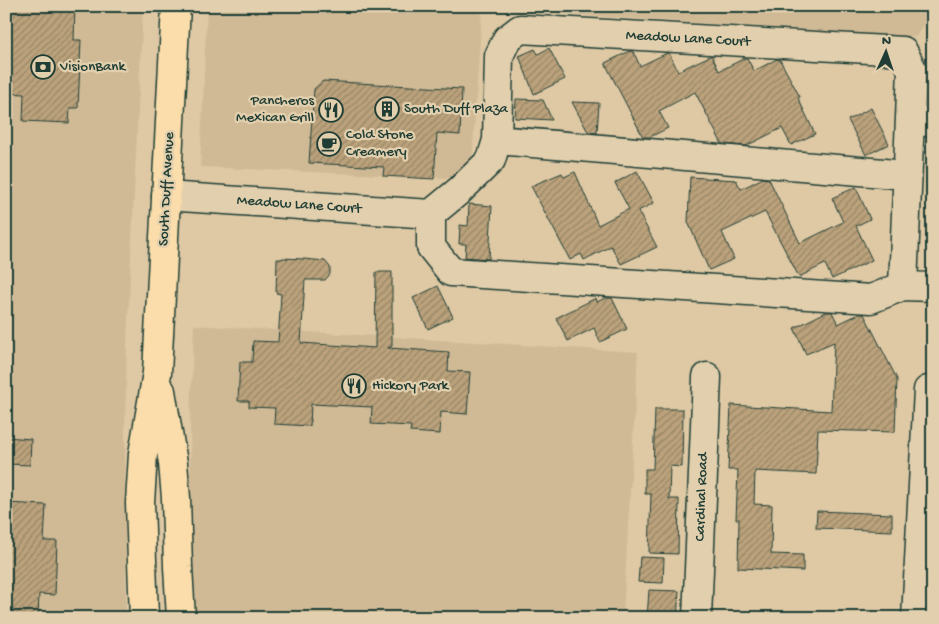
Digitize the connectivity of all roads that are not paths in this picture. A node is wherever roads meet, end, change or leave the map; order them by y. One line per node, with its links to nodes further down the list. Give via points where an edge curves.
1 (176, 6): 5 (main road, South Duff Avenue)
2 (921, 121): 3 (street, Meadow Lane Court, via 912,69 903,51 520,29 507,39 499,56); 4 (street, Meadow Lane Court)
3 (497, 140): 4 (street); 6 (street, Meadow Lane Court, via 491,160)
4 (907, 175): 7 (street, Meadow Lane Court)
5 (166, 196): 6 (street, Meadow Lane Court); 9 (main road, South Duff Avenue)
6 (431, 214): 7 (street, via 431,247 451,272 871,298)
7 (903, 286): 8 (street)
8 (933, 287)
9 (158, 373): 13 (main road, South Duff Avenue, via 143,454 140,502); 14 (main road, South Duff Avenue, via 173,463)
10 (707, 377): 15 (street, Cardinal Road)
11 (928, 390): 12 (street)
12 (927, 504): 16 (street)
13 (144, 618)
14 (181, 618)
15 (697, 618)
16 (916, 618)

